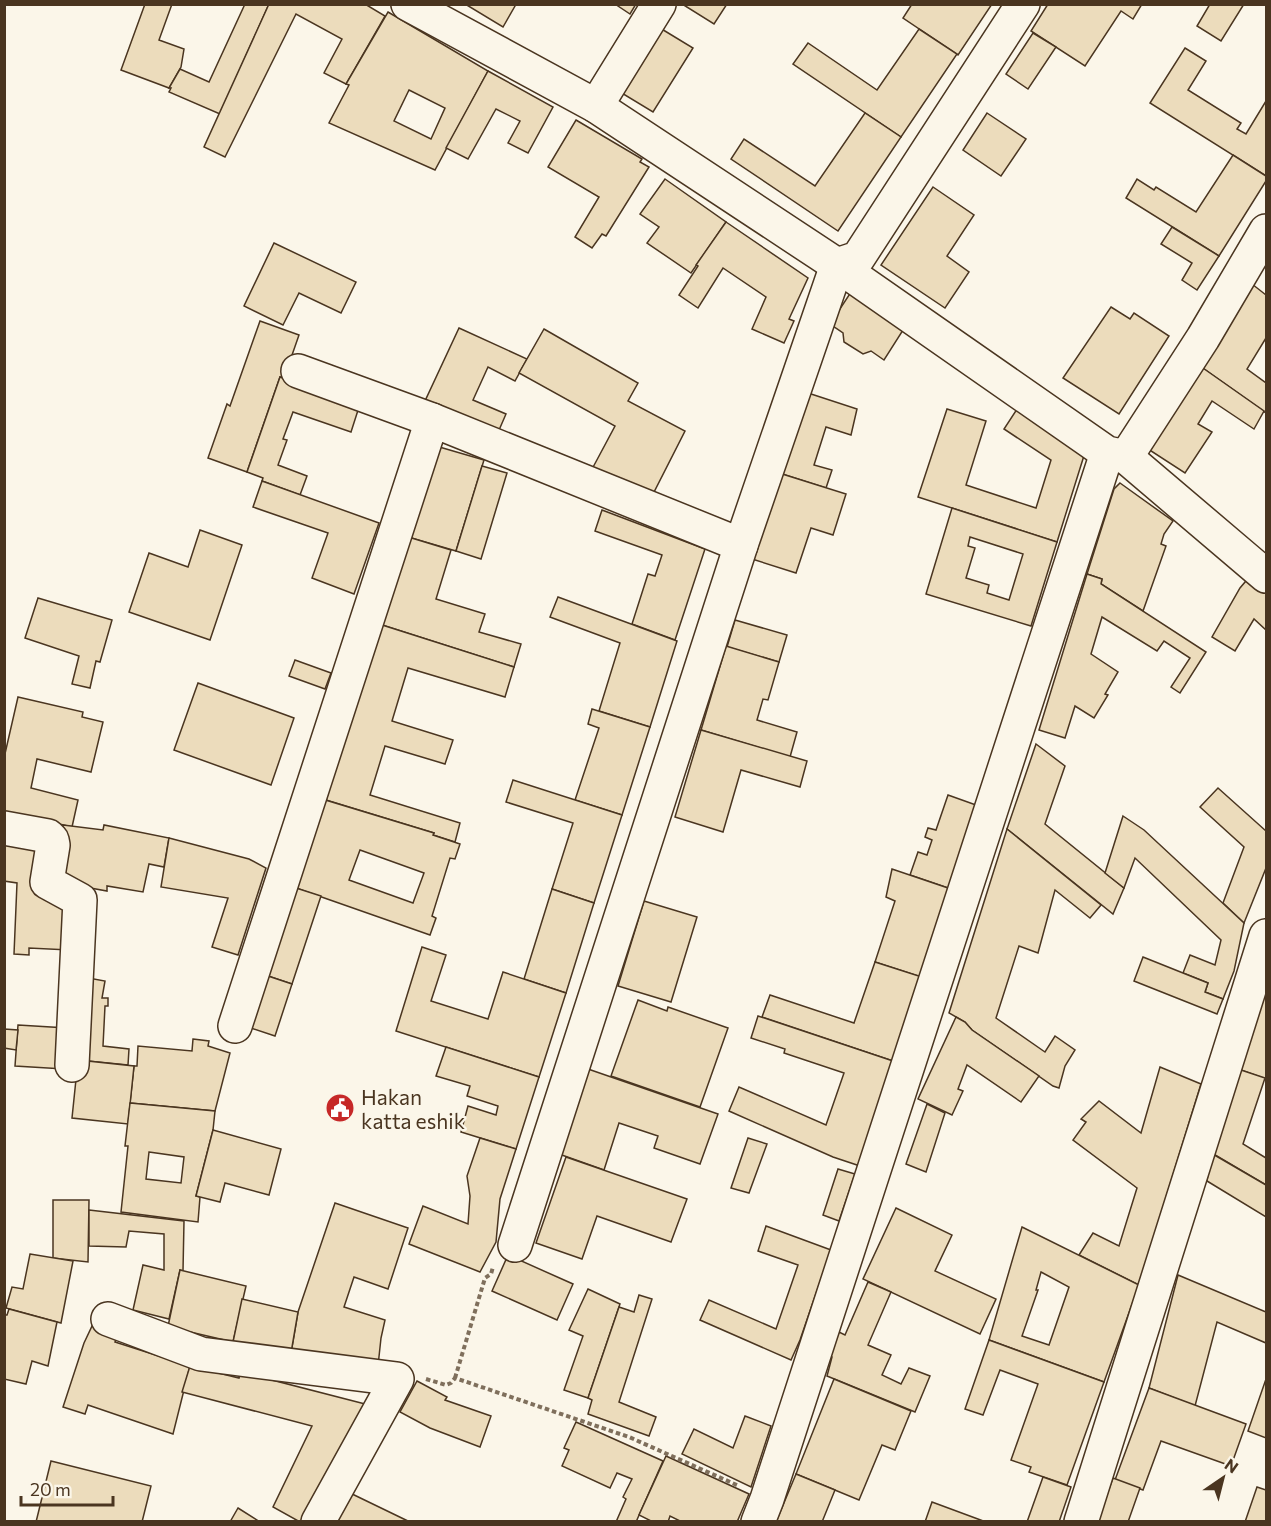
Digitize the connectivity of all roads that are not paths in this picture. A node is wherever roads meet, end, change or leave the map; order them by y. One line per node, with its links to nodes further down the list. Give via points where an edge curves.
1 (408, 4): 4 (street)
2 (659, 4): 4 (street)
3 (1023, 4): 6 (street, via 858,258)
4 (596, 106): 6 (street)
5 (1266, 231): 9 (street, via 1203,338)
6 (837, 265): 9 (street); 10 (street)
7 (298, 371): 8 (street)
8 (432, 420): 10 (street); 14 (street)
9 (1116, 455): 11 (street); 18 (street)
10 (741, 545): 16 (street)
11 (1266, 576)
12 (4, 828): 15 (street, via 48,836 52,845 47,882 80,900)
13 (1266, 936): 20 (street)
14 (235, 1026)
15 (72, 1065)
16 (515, 1245)
17 (108, 1319): 19 (street, via 201,1354 397,1379)
18 (763, 1510)
19 (318, 1521)
20 (1081, 1521)

